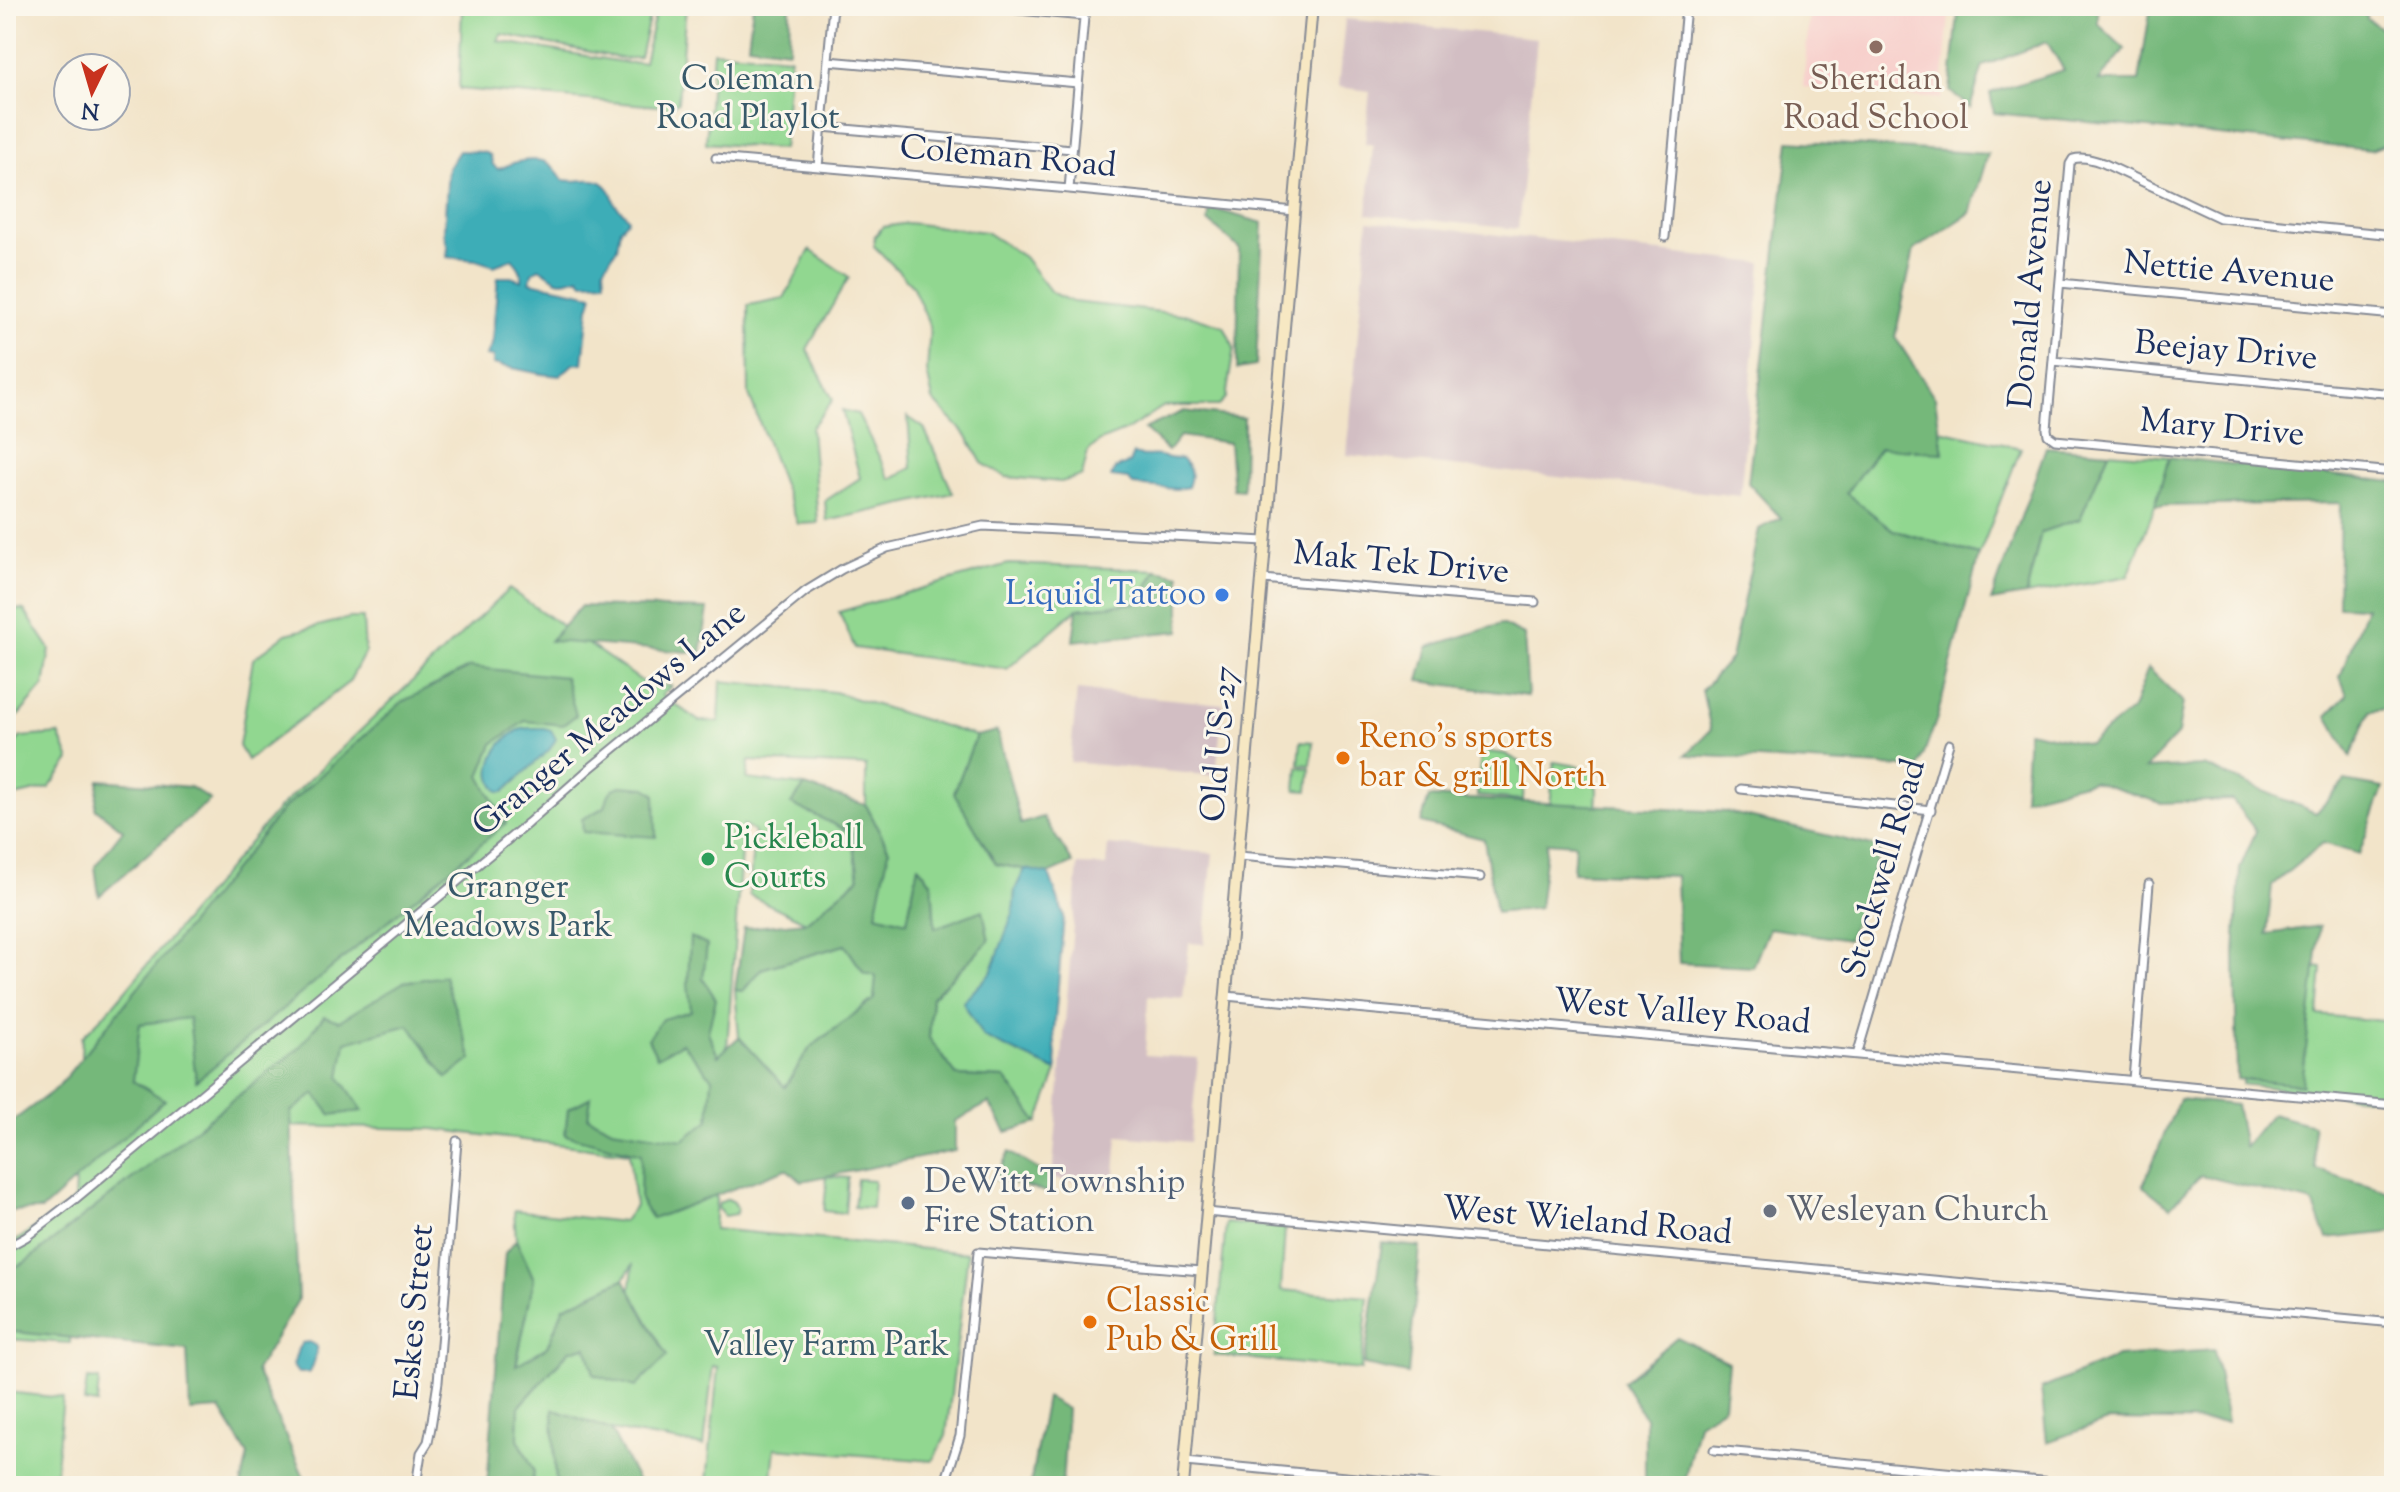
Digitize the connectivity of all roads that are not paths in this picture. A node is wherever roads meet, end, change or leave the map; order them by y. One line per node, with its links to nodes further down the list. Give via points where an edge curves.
1 (833, 6): 7 (street)
2 (976, 6): 6 (street)
3 (1085, 6): 6 (street)
4 (1312, 6): 14 (main road, Old US-27)
5 (1686, 6): 16 (street)
6 (1084, 16): 8 (street)
7 (828, 61): 8 (street); 9 (street)
8 (1078, 83): 10 (street)
9 (822, 127): 10 (street); 12 (street)
10 (1072, 149): 13 (street)
11 (716, 158): 12 (street, Coleman Road)
12 (818, 167): 13 (street, Coleman Road)
13 (1069, 189): 14 (street, Coleman Road)
14 (1295, 211): 23 (main road, Old US-27)
15 (2394, 235): 17 (street, Donald Avenue, via 2220,218 2103,163 2079,157 2070,164)
16 (1665, 237)
17 (2060, 283): 18 (street, Nettie Avenue); 19 (street, Donald Avenue)
18 (2394, 315)
19 (2053, 361): 20 (street, Beejay Drive); 21 (street, Donald Avenue)
20 (2394, 394)
21 (2048, 435): 22 (street, Mary Drive, via 2055,440)
22 (2394, 472)
23 (1265, 541): 24 (main road, Old US-27); 38 (street, Granger Meadows Lane, via 983,526 887,548 842,569 806,591 674,698 74,1200)
24 (1262, 579): 25 (street, Mak Tek Drive); 29 (main road, Old US-27)
25 (1535, 602)
26 (1949, 744): 28 (street, Stockwell Road)
27 (1741, 789): 28 (street)
28 (1931, 810): 33 (street, Stockwell Road)
29 (1239, 856): 30 (street); 32 (main road, Old US-27)
30 (1480, 877)
31 (2149, 884): 34 (street)
32 (1226, 996): 33 (street, West Valley Road); 37 (main road, Old US-27)
33 (1857, 1055): 34 (street, West Valley Road)
34 (2133, 1080): 35 (street, West Valley Road)
35 (2394, 1105)
36 (457, 1141): 43 (street, Eskes Street, via 438,1382)
37 (1206, 1212): 39 (main road, Old US-27); 40 (street, West Wieland Road)
38 (6, 1248)
39 (1201, 1271): 42 (main road, Old US-27); 44 (street, via 978,1252 960,1436)
40 (2394, 1323)
41 (1714, 1450): 47 (street)
42 (1185, 1462): 45 (main road, Old US-27); 46 (street)
43 (416, 1486)
44 (944, 1486)
45 (1183, 1486)
46 (1441, 1486)
47 (2094, 1486)

